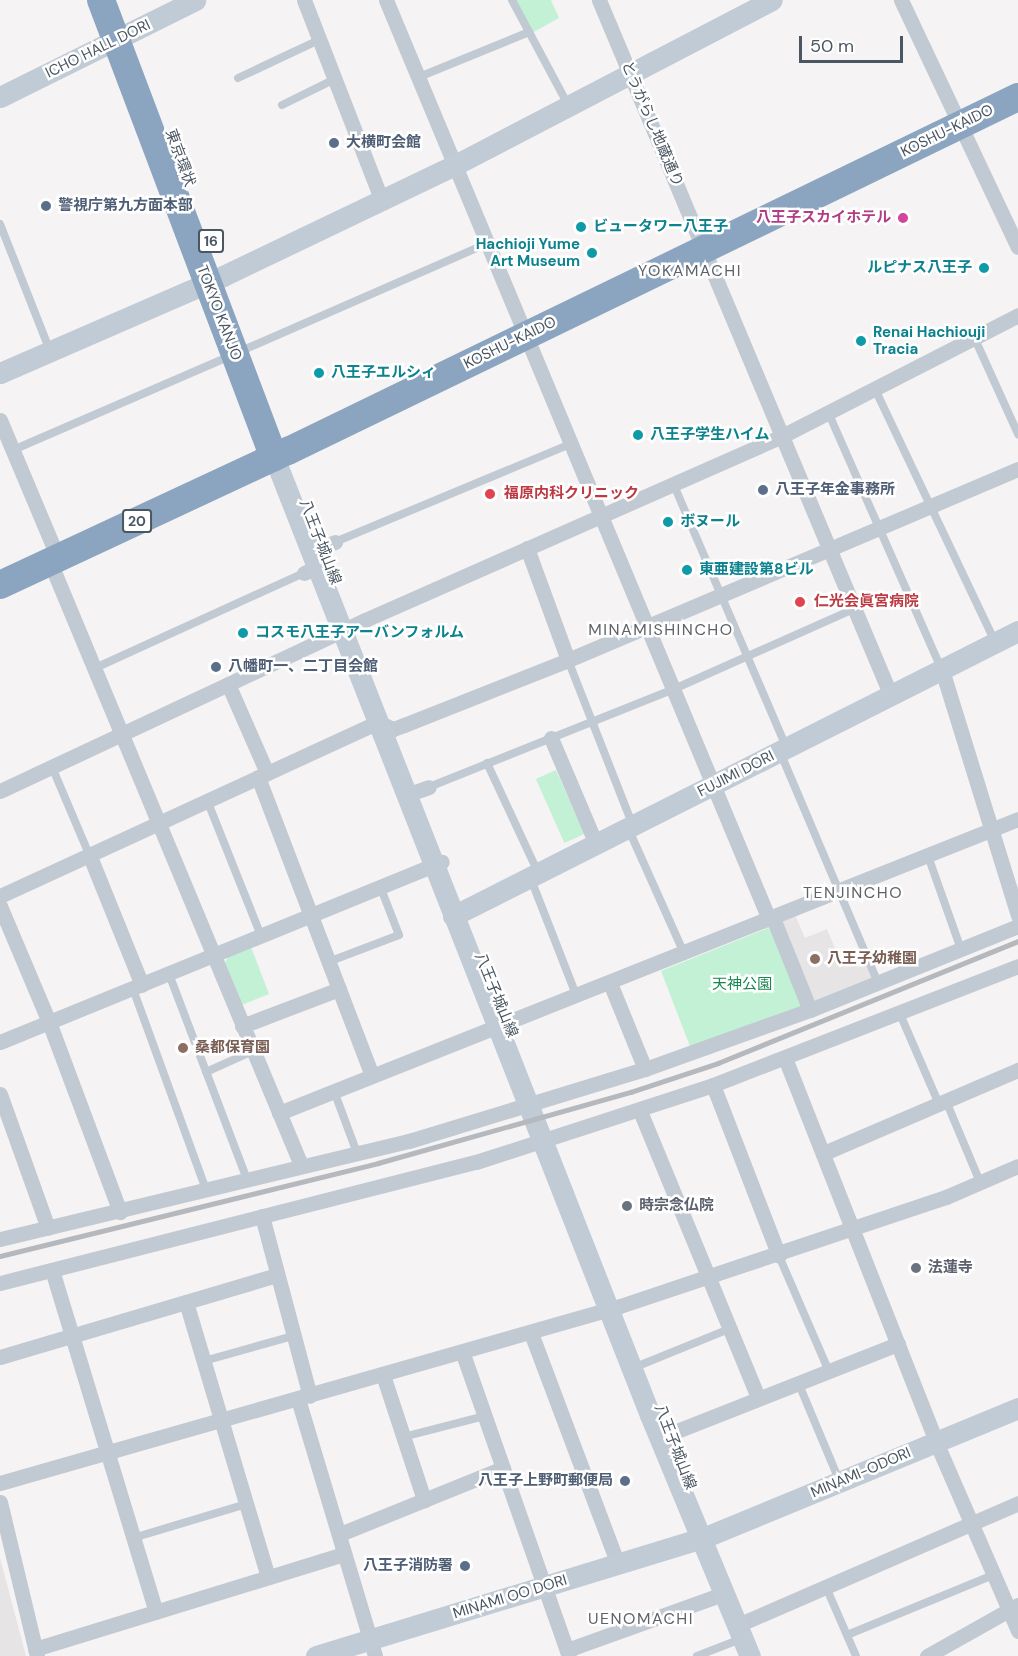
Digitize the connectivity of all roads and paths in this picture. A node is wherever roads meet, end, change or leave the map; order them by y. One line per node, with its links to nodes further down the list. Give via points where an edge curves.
1 (122, 0): 11 (highway, 16)
2 (195, 0): 11 (street, ICHO HALL DORI)
3 (304, 0): 12 (street)
4 (386, 0): 14 (street)
5 (512, 0): 10 (lane)
6 (599, 0): 13 (street, とうがらし地蔵通り)
7 (902, 0): 21 (street)
8 (95, 1): 11 (highway, TOKYO KANJO / 16)
9 (766, 1): 13 (street)
10 (529, 32): 14 (lane); 20 (lane)
11 (125, 36): 17 (street, ICHO HALL DORI); 28 (highway, TOKYO KANJO / 16)
12 (319, 40): 15 (lane); 16 (street)
13 (630, 74): 20 (street); 27 (street, とうがらし地蔵通り)
14 (419, 77): 22 (street)
15 (238, 78)
16 (333, 80): 19 (lane); 23 (street)
17 (0, 97)
18 (1018, 97): 21 (highway, KOSHU-KAIDO)
19 (282, 105)
20 (569, 106): 22 (street)
21 (959, 126): 26 (street); 27 (highway, KOSHU-KAIDO)
22 (455, 165): 23 (street); 25 (street)
23 (381, 199): 28 (street)
24 (0, 224): 33 (lane)
25 (489, 242): 30 (street); 32 (lane)
26 (1018, 248)
27 (705, 249): 30 (highway, KOSHU-KAIDO); 39 (street, とうがらし地蔵通り)
28 (216, 280): 32 (highway, TOKYO KANJO / 16); 33 (street)
29 (1018, 315): 31 (street)
30 (527, 335): 40 (street); 42 (highway, KOSHU-KAIDO)
31 (974, 337): 35 (street); 38 (lane)
32 (242, 351): 41 (lane); 42 (highway, TOKYO KANJO / 16)
33 (50, 352): 34 (street)
34 (0, 374)
35 (874, 387): 36 (street); 45 (lane)
36 (828, 412): 39 (street); 47 (lane)
37 (0, 420): 41 (street)
38 (1018, 434)
39 (784, 435): 44 (street); 49 (street, とうがらし地蔵通り)
40 (571, 444): 46 (street); 50 (lane)
41 (13, 450): 51 (street)
42 (281, 454): 50 (street, 八王子城山線); 51 (highway, KOSHU-KAIDO / 20)
43 (1018, 468): 45 (street)
44 (673, 483): 46 (street); 53 (lane)
45 (931, 507): 47 (street); 58 (lane)
46 (601, 517): 48 (street); 55 (street)
47 (879, 529): 49 (street); 62 (lane)
48 (528, 548): 56 (street); 60 (street)
49 (830, 550): 53 (street); 54 (street, とうがらし地蔵通り)
50 (320, 557): 56 (street, 八王子城山線); 61 (lane)
51 (54, 560): 52 (highway, KOSHU-KAIDO / 20); 61 (street)
52 (0, 585)
53 (721, 595): 55 (street); 59 (lane)
54 (854, 609): 59 (lane); 65 (street, とうがらし地蔵通り)
55 (647, 626): 60 (street); 64 (street)
56 (348, 628): 63 (street); 67 (street, 八王子城山線)
57 (1018, 631): 58 (street, FUJIMI DORI)
58 (995, 643): 62 (street, FUJIMI DORI)
59 (748, 656): 64 (lane); 70 (lane)
60 (568, 660): 66 (lane); 67 (street)
61 (93, 669): 68 (street)
62 (942, 670): 65 (street, FUJIMI DORI); 81 (street)
63 (228, 684): 68 (street); 73 (street)
64 (674, 689): 66 (lane); 74 (street)
65 (891, 696): 70 (street, FUJIMI DORI)
66 (592, 722): 69 (lane); 80 (lane)
67 (385, 725): 73 (street); 76 (street, 八王子城山線)
68 (119, 735): 72 (street); 79 (street)
69 (551, 738): 71 (lane); 82 (street)
70 (783, 750): 74 (street, FUJIMI DORI); 88 (lane)
71 (487, 763): 76 (lane); 86 (lane)
72 (52, 766): 75 (street); 83 (lane)
73 (262, 775): 77 (street); 92 (street)
74 (714, 785): 80 (street, FUJIMI DORI); 94 (street)
75 (0, 791)
76 (417, 791): 85 (street, 八王子城山線)
77 (207, 800): 79 (street); 96 (lane)
78 (1018, 819): 81 (street)
79 (156, 824): 83 (street); 99 (street)
80 (630, 827): 82 (street, FUJIMI DORI); 98 (lane)
81 (992, 830): 84 (street); 93 (street)
82 (596, 844): 86 (street, FUJIMI DORI)
83 (89, 854): 89 (street); 105 (street)
84 (928, 856): 88 (street); 97 (lane)
85 (438, 863): 87 (street); 91 (street, 八王子城山線)
86 (534, 876): 91 (street, FUJIMI DORI); 107 (lane)
87 (380, 886): 92 (street); 100 (lane, via 399,935)
88 (840, 891): 94 (street); 104 (lane)
89 (0, 896)
90 (0, 906): 110 (street)
91 (458, 913): 112 (street, 八王子城山線)
92 (311, 914): 96 (street); 100 (street)
93 (1018, 916)
94 (771, 918): 98 (street); 108 (street)
95 (1018, 926): 97 (street)
96 (261, 936): 99 (street)
97 (962, 949): 104 (street)
98 (684, 953): 103 (street)
99 (212, 956): 102 (street); 111 (street)
100 (328, 962): 106 (street)
101 (1018, 966): 109 (street)
102 (169, 974): 105 (street); 118 (lane)
103 (610, 983): 107 (street); 116 (street)
104 (878, 983): 108 (street)
105 (137, 987): 110 (street); 134 (lane)
106 (339, 988): 111 (street); 119 (street)
107 (576, 997): 112 (street)
108 (810, 1010): 116 (street)
109 (900, 1014): 115 (street); 123 (lane)
110 (49, 1022): 113 (street); 135 (street)
111 (242, 1026): 114 (street)
112 (502, 1026): 119 (street); 124 (street, 八王子城山線)
113 (0, 1042)
114 (253, 1051): 118 (lane); 126 (street)
115 (786, 1058): 120 (street); 129 (street)
116 (645, 1069): 124 (street)
117 (1018, 1070): 123 (street)
118 (206, 1072): 132 (lane)
119 (372, 1075): 121 (street)
120 (713, 1085): 125 (street); 140 (street)
121 (334, 1090): 126 (street); 128 (lane)
122 (0, 1094): 137 (street)
123 (943, 1103): 129 (street); 133 (lane)
124 (533, 1104): 127 (street, 八王子城山線); 128 (street)
125 (640, 1110): 127 (street); 143 (street)
126 (279, 1113): 130 (street)
127 (548, 1139): 136 (street); 146 (street, 八王子城山線)
128 (357, 1153): 130 (street)
129 (824, 1153): 138 (street)
130 (301, 1165): 132 (street)
131 (1018, 1166): 133 (street)
132 (247, 1179): 134 (street)
133 (980, 1182): 138 (street)
134 (206, 1190): 135 (street)
135 (120, 1212): 137 (street)
136 (262, 1216): 141 (street); 142 (street)
137 (48, 1228): 139 (street)
138 (854, 1228): 140 (street); 151 (street)
139 (0, 1239)
140 (779, 1256): 143 (street); 156 (lane)
141 (52, 1270): 144 (street); 149 (street)
142 (277, 1275): 145 (street); 150 (street)
143 (710, 1277): 146 (street); 147 (street)
144 (0, 1283)
145 (186, 1302): 149 (street); 154 (street)
146 (614, 1308): 148 (street); 155 (street, 八王子城山線)
147 (729, 1329): 155 (lane); 160 (street)
148 (531, 1334): 152 (street); 180 (street)
149 (70, 1336): 153 (street); 167 (street)
150 (293, 1336): 154 (lane); 159 (street)
151 (898, 1344): 156 (street); 166 (street)
152 (463, 1354): 157 (street); 162 (street)
153 (0, 1357)
154 (204, 1361): 163 (street)
155 (637, 1366): 164 (street, 八王子城山線)
156 (828, 1369): 158 (street)
157 (383, 1375): 159 (street); 165 (street)
158 (798, 1382): 160 (street); 169 (lane)
159 (304, 1397): 163 (street); 176 (street)
160 (758, 1398): 164 (street)
161 (1018, 1408): 166 (street, MINAMI-ODORI)
162 (485, 1416): 165 (lane); 168 (street)
163 (221, 1420): 167 (street); 174 (street)
164 (664, 1436): 178 (street, 八王子城山線, via 701,1514)
165 (403, 1437): 171 (street)
166 (936, 1442): 169 (street, MINAMI-ODORI); 175 (street)
167 (108, 1452): 170 (street); 177 (street)
168 (503, 1468): 171 (street); 183 (street)
169 (840, 1482): 178 (street, MINAMI-ODORI)
170 (0, 1483)
171 (424, 1500): 176 (street)
172 (0, 1502): 192 (street)
173 (1018, 1503): 175 (street)
174 (246, 1504): 177 (lane); 182 (street)
175 (972, 1522): 181 (street); 184 (street)
176 (340, 1534): 179 (street)
177 (133, 1538): 187 (street)
178 (703, 1538): 180 (street, MINAMI OO DORI); 185 (street, 八王子城山線)
179 (344, 1554): 182 (street); 191 (street)
180 (618, 1564): 183 (street, MINAMI OO DORI)
181 (993, 1575): 186 (street); 189 (lane)
182 (268, 1577): 187 (street)
183 (545, 1585): 191 (street, MINAMI OO DORI); 193 (street)
184 (826, 1587): 189 (lane); 190 (street)
185 (725, 1593): 190 (street, 八王子城山線); 193 (street)
186 (1013, 1608): 188 (street); 197 (street)
187 (156, 1612): 192 (street)
188 (1018, 1631)
189 (847, 1635): 196 (lane)
190 (744, 1640): 195 (lane)
191 (373, 1648): 194 (street, MINAMI OO DORI)
192 (36, 1653)
193 (568, 1653)
194 (316, 1656)
195 (697, 1656)
196 (856, 1656)
197 (927, 1656)

